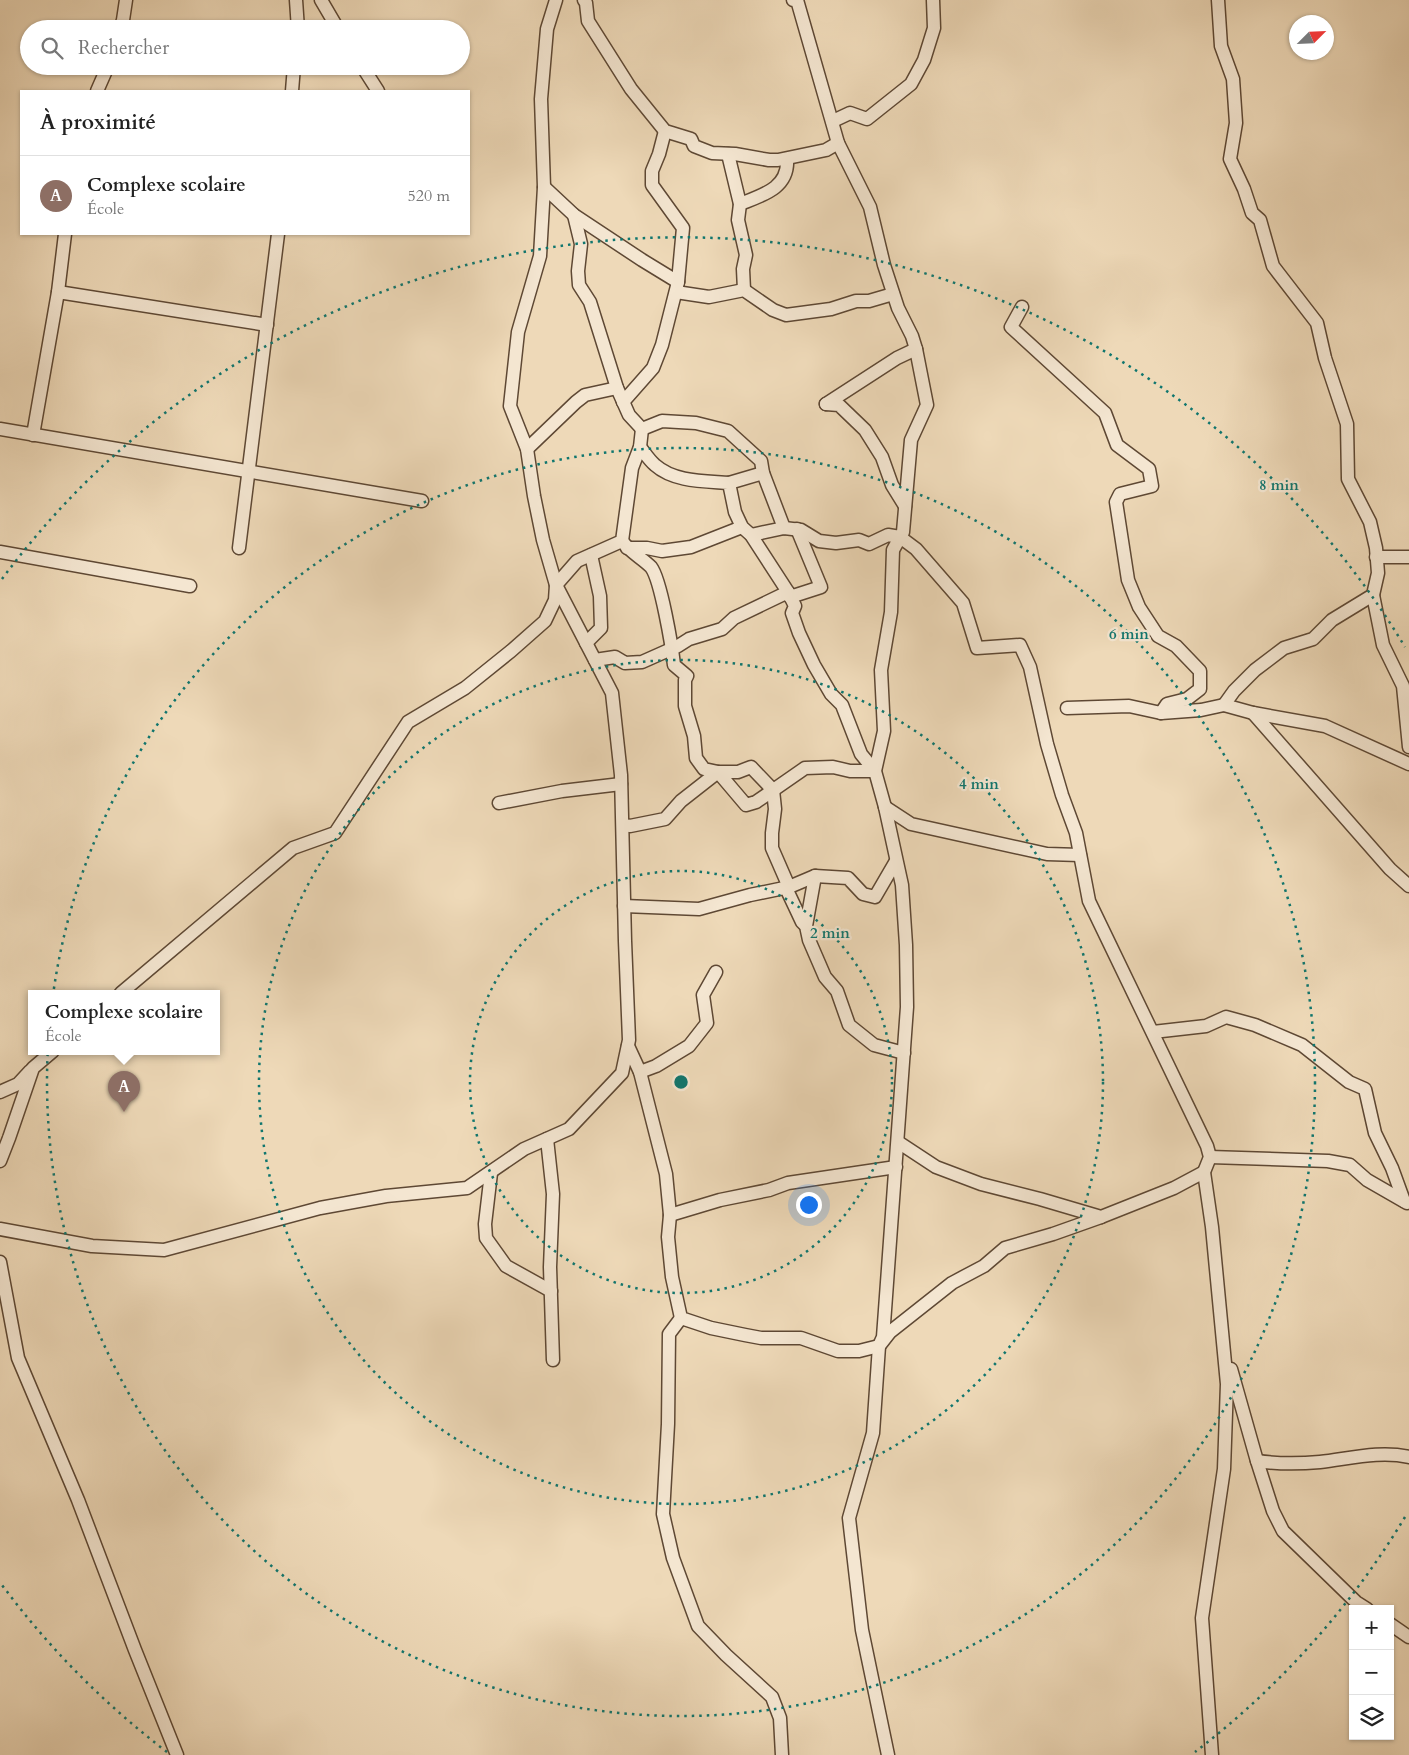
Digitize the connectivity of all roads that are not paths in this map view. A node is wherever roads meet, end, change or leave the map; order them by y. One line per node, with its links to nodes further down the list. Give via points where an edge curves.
1 (126, 0): 9 (street)
2 (296, 0): 10 (street)
3 (321, 0): 11 (street)
4 (556, 0): 23 (street, via 547,29 541,99)
5 (584, 0): 19 (street, via 588,21 631,88)
6 (793, 0): 18 (street, via 797,0)
7 (933, 0): 18 (street, via 934,28 924,60 911,84 867,119 850,113)
8 (1218, 0): 54 (street, via 1221,46 1234,88 1236,123 1230,159 1252,212 1260,220 1273,266 1317,322 1347,424 1348,479 1370,522)
9 (123, 20)
10 (297, 20)
11 (333, 20)
12 (104, 75): 15 (street)
13 (293, 75): 16 (street)
14 (368, 75): 17 (street)
15 (97, 90)
16 (292, 90)
17 (377, 90)
18 (833, 121): 20 (street)
19 (665, 131): 21 (street, via 691,139 694,146 712,153); 28 (street, via 652,171 652,185 683,228)
20 (838, 143): 22 (street, via 826,150); 31 (street, via 870,207)
21 (728, 154): 22 (street, via 769,160); 24 (street)
22 (787, 159): 24 (street, via 788,169 781,182 761,196)
23 (544, 187): 25 (street); 41 (street, via 540,256 518,332 510,406)
24 (740, 204): 29 (street, via 738,220 746,255)
25 (574, 215): 28 (street); 35 (street, via 581,244 579,285 590,302)
26 (65, 235): 30 (street)
27 (278, 235): 33 (street)
28 (677, 287): 29 (street, via 709,297); 36 (street, via 653,368)
29 (744, 290): 31 (street, via 772,310 786,315 831,309)
30 (58, 292): 33 (street); 39 (street)
31 (893, 294): 34 (street)
32 (1022, 307): 65 (street, via 1011,327 1105,413 1117,445 1149,469 1152,486 1120,494 1116,502 1128,580 1139,606 1158,636 1176,646 1200,671 1200,689 1187,699 1167,704)
33 (267, 325): 42 (street)
34 (916, 349): 46 (street, via 927,405 911,440); 46 (street, via 826,404 839,405 865,430)
35 (617, 388): 36 (street); 41 (street, via 585,395)
36 (623, 402): 38 (street, via 629,415)
37 (0, 428): 39 (street)
38 (642, 429): 40 (street); 43 (street, via 662,421 696,423 728,430 761,461)
39 (33, 435): 42 (street)
40 (640, 446): 44 (street, via 654,465 668,474 690,480); 50 (street, via 632,468)
41 (527, 449): 56 (street, via 543,540)
42 (250, 471): 45 (street); 51 (street)
43 (763, 473): 44 (street); 47 (street)
44 (729, 482): 48 (street, via 735,512)
45 (422, 501)
46 (905, 506): 49 (street)
47 (790, 528): 48 (street); 49 (street, via 802,530 819,541 836,543 859,540 868,544 888,535); 58 (street, via 821,587)
48 (746, 531): 50 (street, via 691,547 662,551); 58 (street)
49 (900, 537): 69 (street, via 893,550 890,612 881,670 884,731); 76 (street, via 916,549 964,603 977,648 1020,645 1030,667 1043,727 1062,795 1071,814)
50 (624, 545): 53 (street); 61 (street, via 652,568)
51 (240, 548)
52 (0, 552): 57 (street)
53 (590, 555): 56 (street, via 577,560); 60 (street, via 600,596 601,628)
54 (1376, 557): 55 (street); 59 (street, via 1378,573)
55 (1409, 557)
56 (556, 585): 60 (street); 84 (street, via 555,600 545,621 465,688 408,722 335,833 293,848)
57 (190, 586)
58 (789, 594): 61 (street, via 734,618 722,629 689,638); 69 (street, via 795,606 792,613 804,643 831,694 842,705 861,754)
59 (1372, 595): 63 (street, via 1332,620 1313,639 1284,648 1254,670); 67 (street, via 1383,645 1403,686)
60 (586, 643): 62 (street)
61 (672, 649): 62 (street, via 642,662 625,663 615,657); 70 (street, via 674,665 688,676 685,680 685,706 694,736 696,758 704,769)
62 (595, 660): 71 (street, via 612,694)
63 (1224, 705): 65 (street); 66 (street)
64 (1067, 708): 65 (street, via 1129,706)
65 (1161, 713)
66 (1252, 713): 68 (street, via 1326,726); 79 (street, via 1390,869)
67 (1409, 746)
68 (1409, 764)
69 (875, 771): 72 (street, via 805,768); 74 (street)
70 (718, 772): 72 (street, via 738,772 751,767); 72 (street, via 746,805); 75 (street, via 681,801 665,819)
71 (621, 784): 73 (street, via 562,791); 75 (street)
72 (773, 790): 80 (street, via 772,848)
73 (499, 804)
74 (885, 807): 76 (street, via 911,824 1047,854); 77 (street)
75 (622, 825): 81 (street)
76 (1080, 855): 85 (street, via 1089,901)
77 (896, 862): 78 (street, via 875,897 864,894 848,878); 87 (street, via 902,885 906,945)
78 (816, 876): 80 (street); 82 (street)
79 (1409, 886)
80 (788, 888): 81 (street, via 699,909); 82 (street)
81 (624, 906): 86 (street)
82 (806, 926): 87 (street, via 825,977 837,991 849,1025 874,1046)
83 (716, 972): 90 (street, via 703,995 707,1023 689,1046)
84 (125, 990)
85 (1153, 1032): 94 (street); 99 (street, via 1206,1026 1226,1016 1302,1046 1348,1082 1365,1090 1375,1133)
86 (628, 1046): 90 (street); 92 (street, via 622,1073 569,1129)
87 (904, 1053): 93 (street)
88 (48, 1055): 89 (street)
89 (33, 1068): 91 (street, via 18,1084); 95 (street)
90 (640, 1072): 100 (street, via 666,1174)
91 (0, 1092)
92 (547, 1139): 98 (street, via 524,1150); 104 (street, via 553,1194)
93 (898, 1142): 96 (street); 101 (street, via 936,1168 981,1184)
94 (1210, 1158): 97 (street); 99 (street, via 1328,1161 1350,1165 1367,1180)
95 (0, 1161)
96 (896, 1167): 100 (street, via 788,1183); 107 (street, via 886,1310)
97 (1204, 1172): 101 (street, via 1174,1188); 106 (street)
98 (491, 1173): 102 (street, via 467,1188 386,1196 320,1208 164,1250 92,1246); 104 (street, via 486,1238 506,1266)
99 (1406, 1202)
100 (670, 1215): 105 (street, via 668,1236 672,1277)
101 (1101, 1217): 107 (street, via 1005,1248 984,1266 952,1283 890,1332)
102 (0, 1229)
103 (0, 1262): 114 (street, via 18,1358 78,1500)
104 (551, 1291): 108 (street)
105 (681, 1318): 107 (street, via 753,1336 801,1338 838,1351 859,1351); 115 (street, via 669,1334 663,1514 673,1558 698,1626 772,1696 780,1718)
106 (1222, 1338): 110 (street); 117 (street, via 1227,1384 1224,1469 1202,1618)
107 (878, 1346): 116 (street, via 873,1433 849,1518 862,1630)
108 (553, 1360)
109 (1409, 1457): 110 (street, via 1368,1455 1285,1464)
110 (1257, 1461): 111 (street, via 1283,1531)
111 (1361, 1605)
112 (1394, 1627): 113 (street)
113 (1409, 1637)
114 (177, 1755)
115 (782, 1755)
116 (888, 1755)
117 (1212, 1755)

